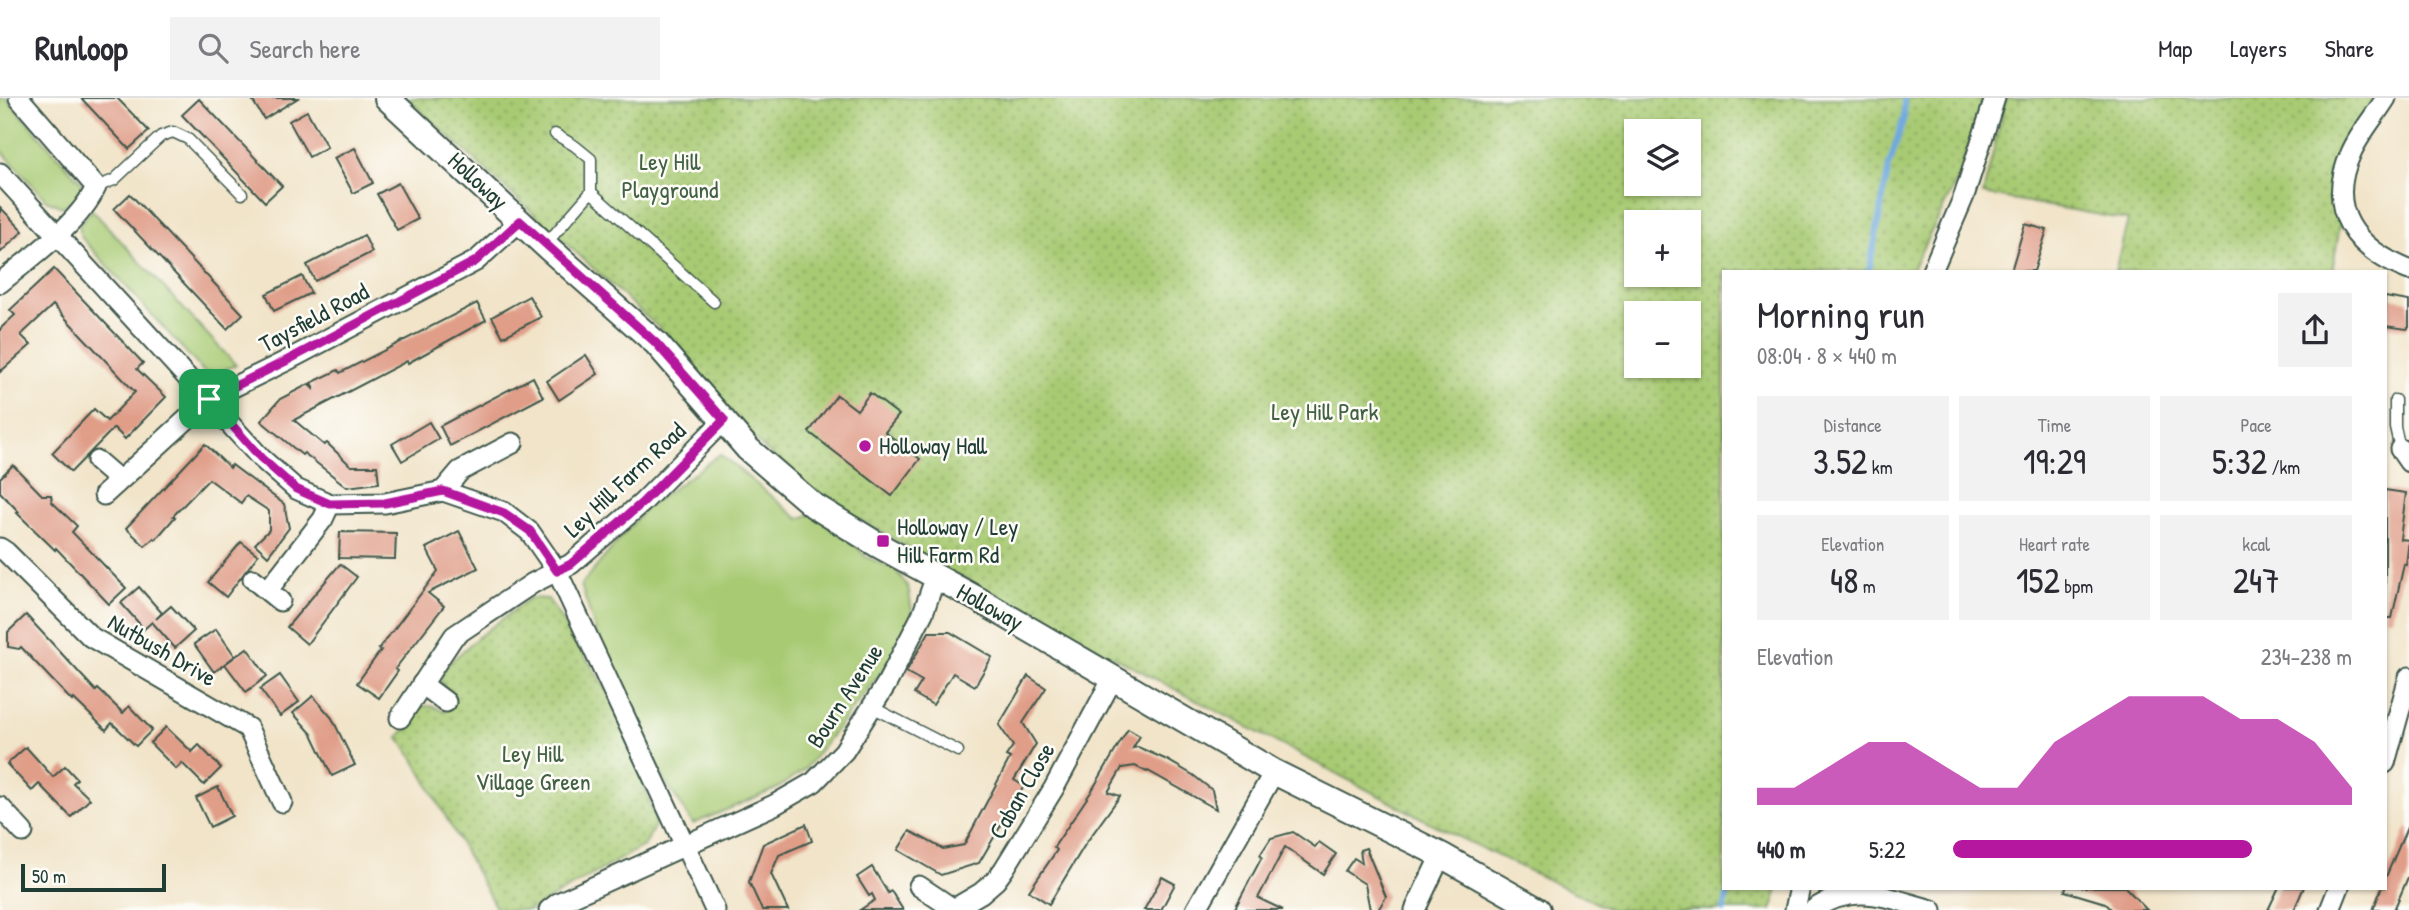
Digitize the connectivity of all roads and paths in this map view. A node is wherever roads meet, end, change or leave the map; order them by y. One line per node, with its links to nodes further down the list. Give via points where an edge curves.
1 (19, 98): 7 (street)
2 (387, 98): 10 (street, Holloway)
3 (1995, 98): 13 (street, via 1964,196)
4 (2386, 98): 14 (street, via 2351,151 2342,178 2343,212 2356,236 2377,254)
5 (555, 134): 8 (lane, via 591,159)
6 (0, 173): 11 (street)
7 (96, 187): 9 (lane, via 114,180 161,136 173,132 188,139); 11 (street, via 90,201)
8 (591, 192): 12 (lane); 16 (lane)
9 (242, 194)
10 (520, 221): 12 (street, Holloway); 17 (street, Taysfield Road, via 476,261)
11 (57, 234): 15 (street); 17 (street)
12 (545, 245): 19 (street, Holloway, via 656,343)
13 (1932, 270)
14 (2409, 270)
15 (0, 283)
16 (714, 302)
17 (209, 399): 23 (street, Taysfield Road); 26 (street, via 261,458 296,489)
18 (2395, 400): 21 (lane, via 2395,427)
19 (724, 420): 28 (street, Ley Hill Farm Road, via 642,503); 29 (street, Holloway, via 748,449 813,505)
20 (513, 443): 24 (street, via 460,471)
21 (2405, 456)
22 (97, 461): 23 (street)
23 (119, 480): 25 (street, Taysfield Road)
24 (443, 491): 26 (street, via 385,503); 28 (street, via 504,513 530,531)
25 (104, 495)
26 (330, 504): 30 (street)
27 (0, 548): 41 (street, Nutbush Drive, via 91,637 248,728)
28 (557, 571): 33 (street, Ley Hill Farm Road, via 454,636); 44 (street)
29 (936, 576): 32 (street, Holloway); 35 (street, Bourn Avenue, via 923,613)
30 (267, 590)
31 (2409, 677): 36 (street)
32 (1113, 678): 40 (street, Holloway); 50 (street, Caban Close, via 1004,869 981,893)
33 (422, 684): 34 (street); 37 (street, Ley Hill Farm Road)
34 (446, 702)
35 (872, 707): 38 (lane); 44 (street, Bourn Avenue, via 844,751 814,782)
36 (2404, 712): 39 (street)
37 (400, 718)
38 (958, 751)
39 (2387, 758)
40 (1274, 772): 45 (street, Holloway); 53 (street)
41 (282, 802)
42 (0, 807): 43 (street)
43 (23, 832)
44 (684, 846): 51 (street, Bourn Avenue); 52 (street)
45 (1441, 855): 54 (street); 55 (street, Holloway)
46 (919, 886): 50 (street, Caban Close)
47 (1799, 890): 56 (street)
48 (1870, 890): 57 (street, via 1843,895); 58 (street)
49 (2338, 890): 59 (street)
50 (952, 909)
51 (549, 910)
52 (715, 910)
53 (1196, 910)
54 (1415, 910)
55 (1538, 910)
56 (1795, 910)
57 (1813, 910)
58 (1932, 910)
59 (2330, 910)

